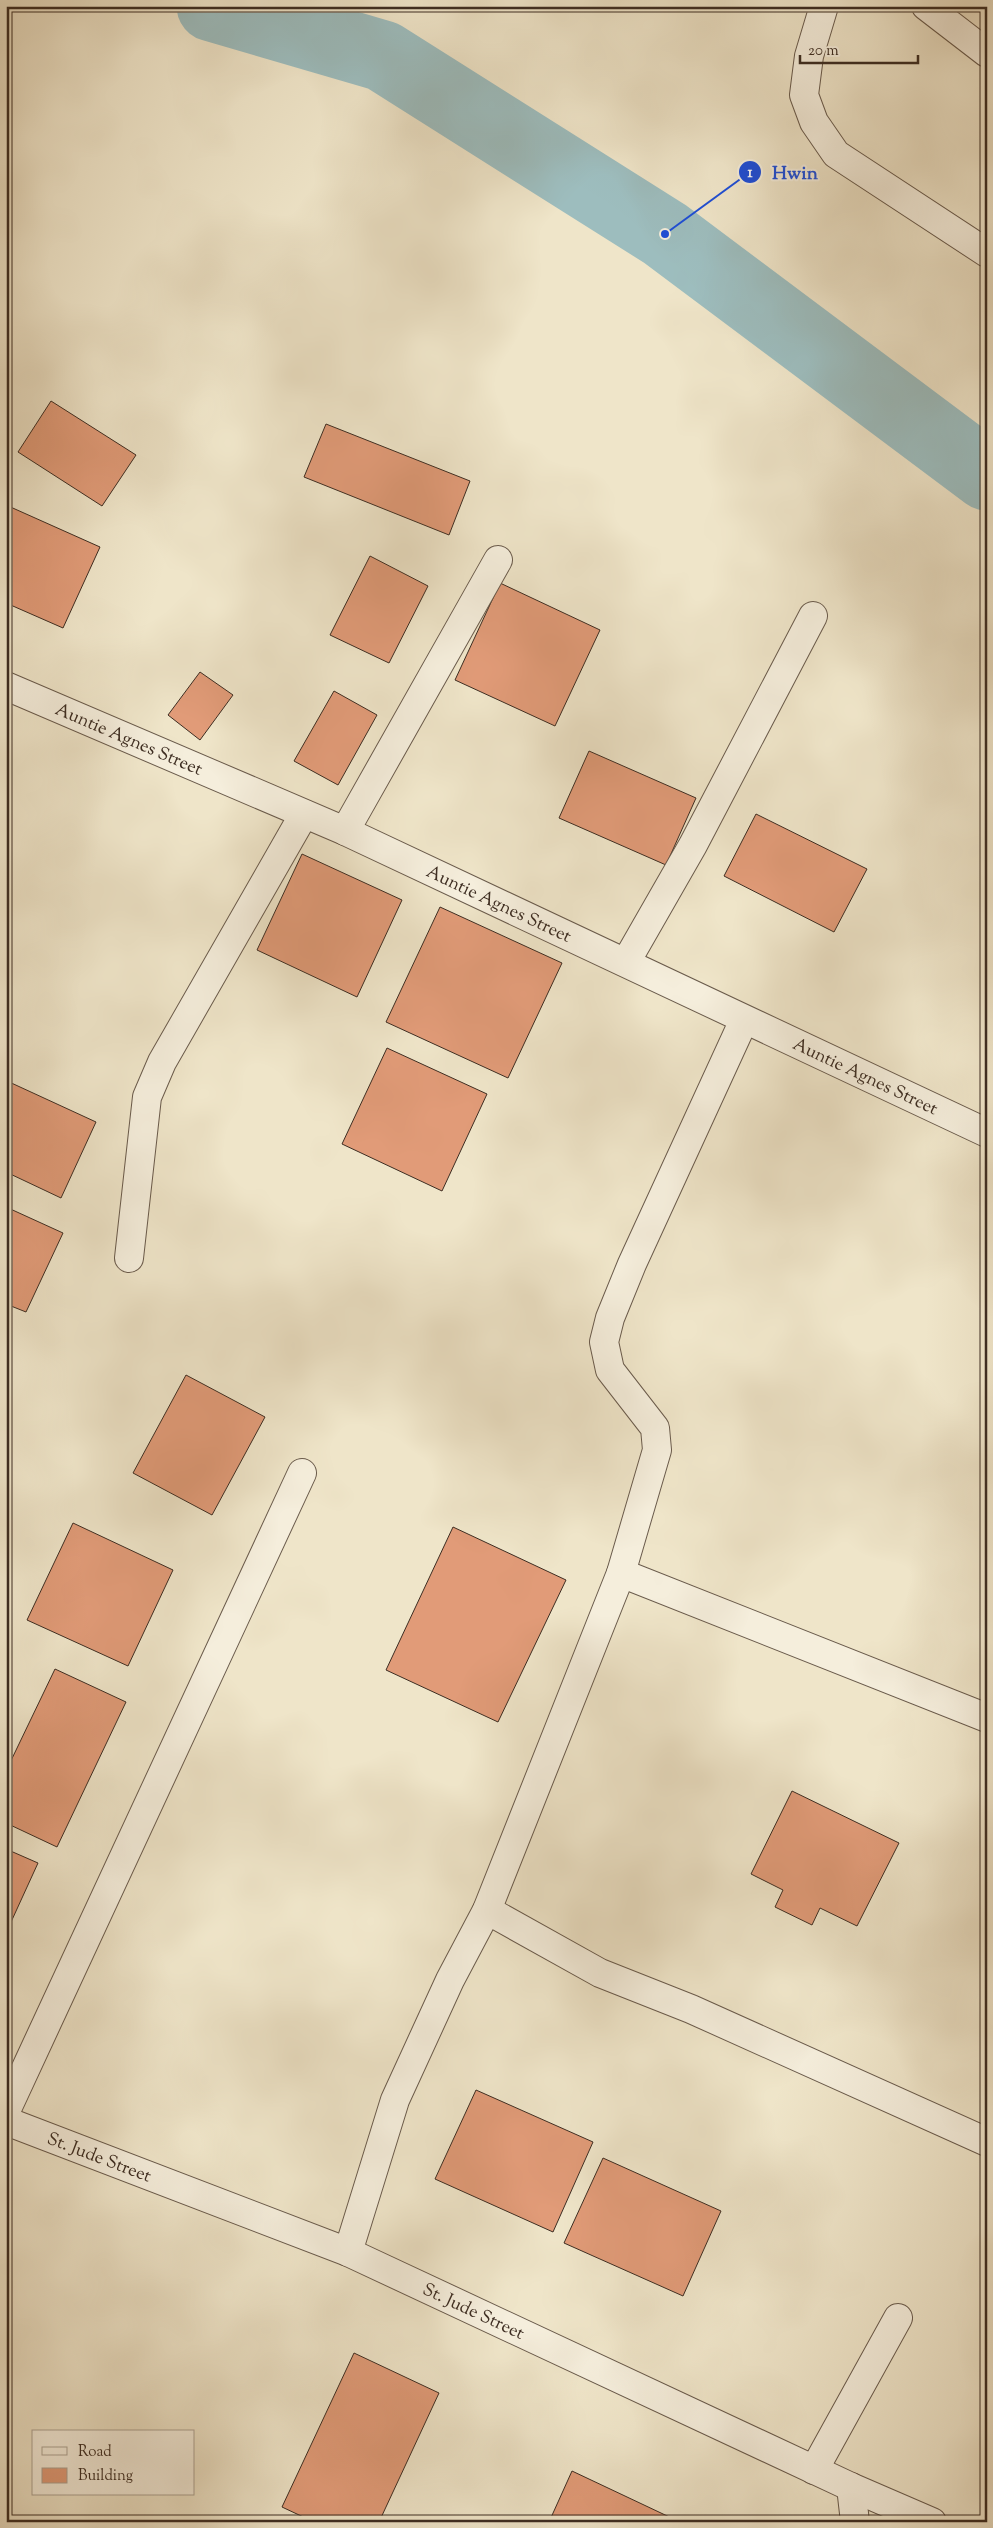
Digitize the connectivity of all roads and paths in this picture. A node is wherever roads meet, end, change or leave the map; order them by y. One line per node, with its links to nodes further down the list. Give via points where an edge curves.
1 (824, 6): 4 (street, via 809,56 804,95 814,122 836,154)
2 (926, 6): 3 (street)
3 (987, 53)
4 (987, 252)
5 (498, 560): 9 (street)
6 (813, 616): 10 (street, via 693,845)
7 (6, 686): 8 (street, Auntie Agnes Street)
8 (304, 814): 9 (street, Auntie Agnes Street); 13 (street, via 162,1062 147,1097)
9 (345, 831): 10 (street, Auntie Agnes Street)
10 (626, 962): 11 (street, Auntie Agnes Street)
11 (744, 1020): 12 (street, Auntie Agnes Street); 15 (street, via 632,1264 604,1342 610,1370 655,1428 657,1450)
12 (987, 1134)
13 (129, 1258)
14 (302, 1473): 18 (street)
15 (621, 1573): 16 (street); 17 (street)
16 (987, 1718)
17 (487, 1910): 20 (street, via 600,1973 691,2009); 21 (street, via 450,1980 395,2100)
18 (6, 2111)
19 (6, 2121): 21 (street, St. Jude Street)
20 (987, 2142)
21 (348, 2252): 23 (street, St. Jude Street)
22 (898, 2318): 23 (street)
23 (814, 2470): 24 (street, St. Jude Street)
24 (851, 2487): 25 (street); 26 (street, St. Jude Street)
25 (855, 2522)
26 (932, 2522)

